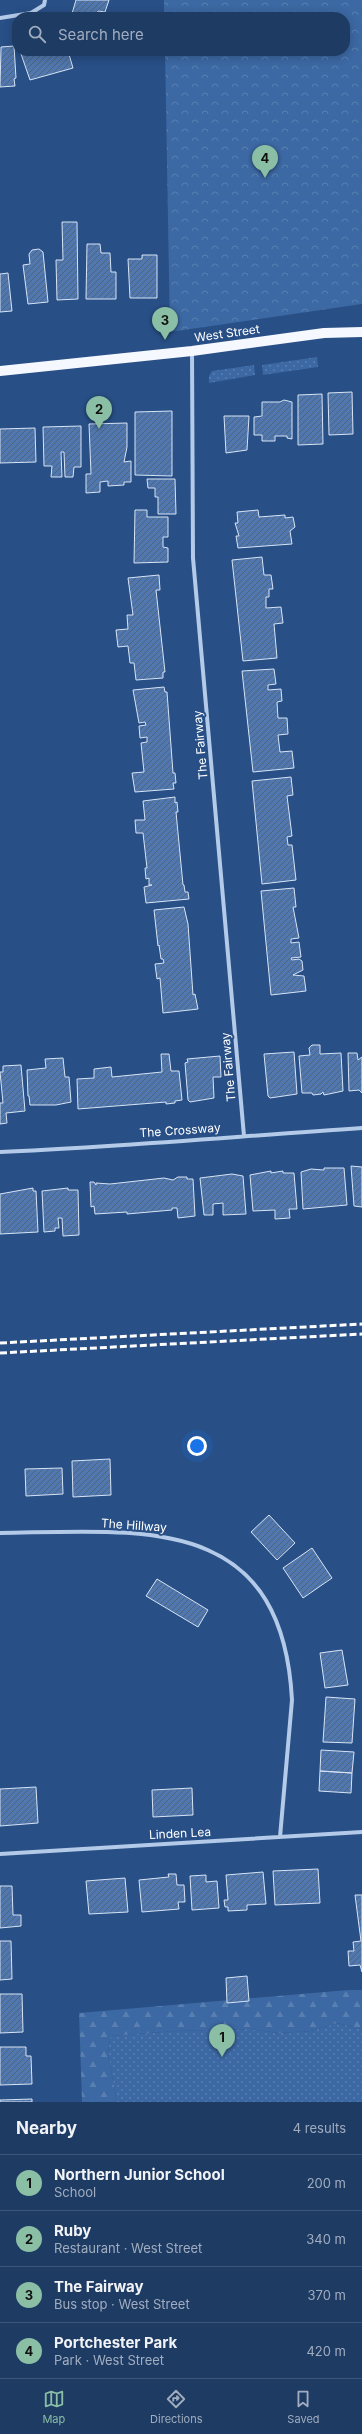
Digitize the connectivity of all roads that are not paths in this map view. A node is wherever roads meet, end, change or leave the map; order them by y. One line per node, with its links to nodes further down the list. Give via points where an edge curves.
1 (45, 0): 2 (street, via 44,5)
2 (33, 12)
3 (12, 17): 4 (street)
4 (0, 18)
5 (362, 332): 6 (main road, West Street, via 289,337)
6 (192, 351): 7 (main road, West Street); 9 (street, The Fairway, via 193,558)
7 (0, 371)
8 (362, 1128): 9 (street, The Crossway)
9 (244, 1136): 10 (street, The Crossway, via 84,1149)
10 (0, 1152)
11 (0, 1533): 13 (street, The Hillway, via 153,1534 212,1550 253,1582 273,1614 286,1654 291,1680 292,1700)
12 (362, 1832): 13 (street, Linden Lea)
13 (280, 1838): 14 (street, Linden Lea)
14 (0, 1854)

